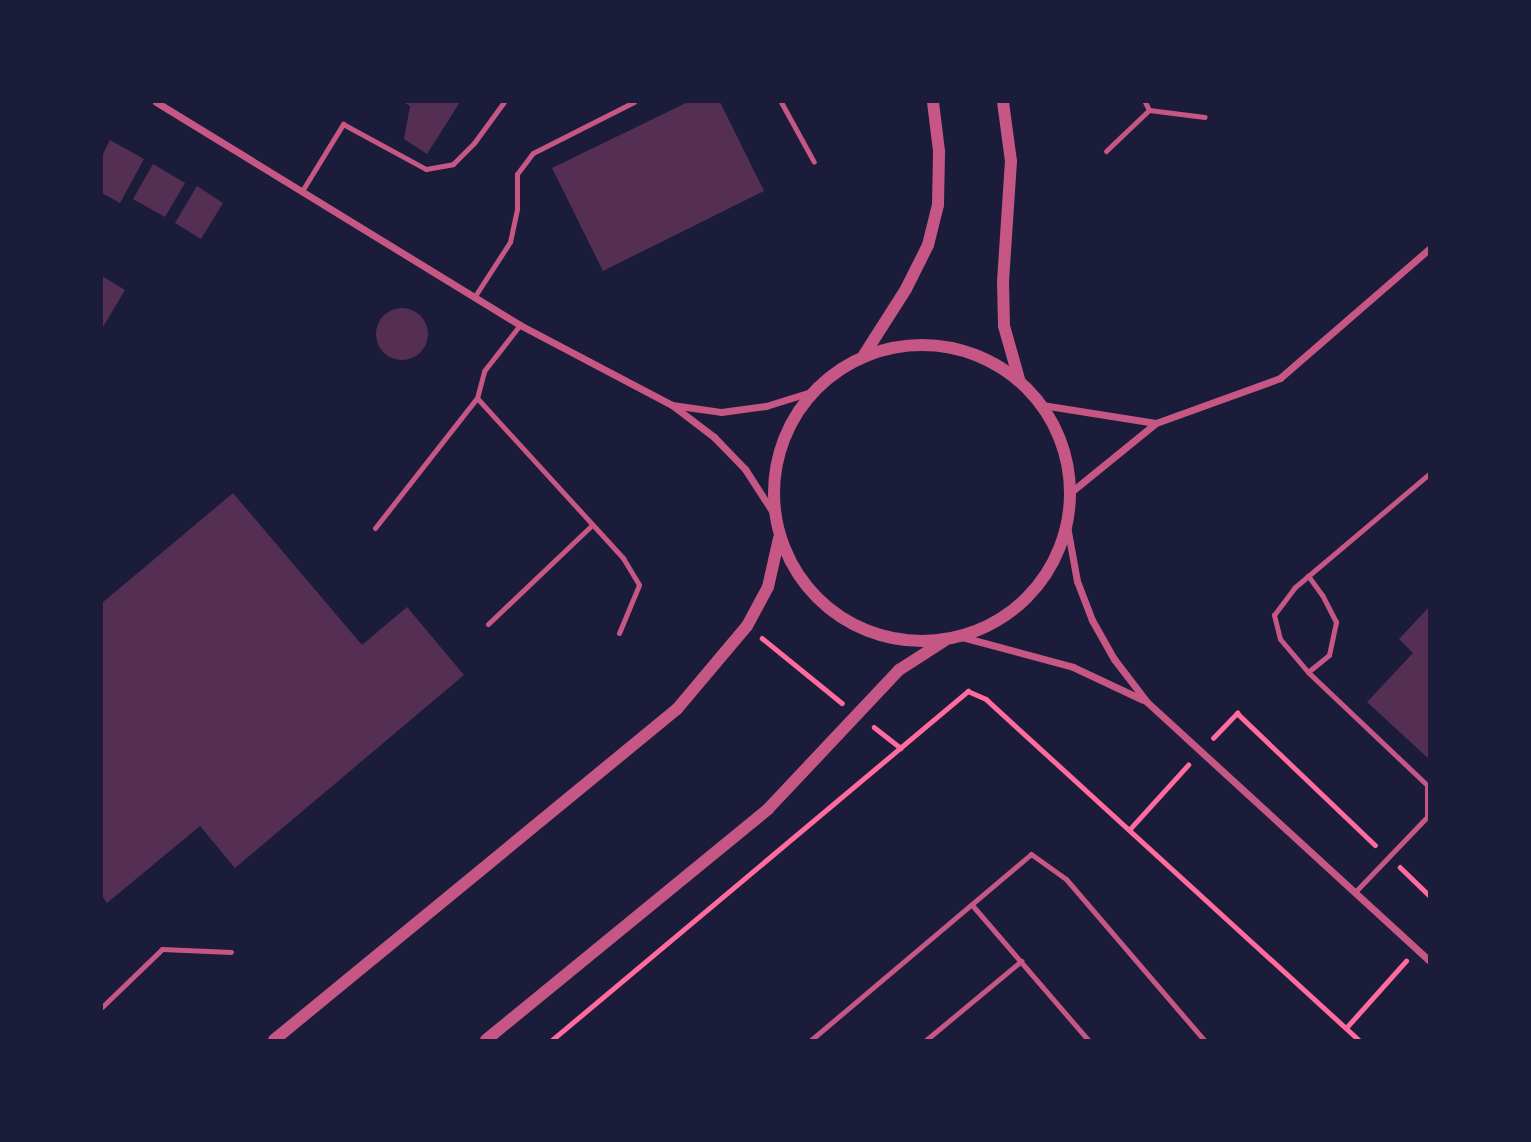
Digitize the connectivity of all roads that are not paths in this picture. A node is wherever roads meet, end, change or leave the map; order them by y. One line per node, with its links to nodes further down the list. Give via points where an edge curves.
1 (156, 102): 12 (street)
2 (504, 102): 12 (lane, via 474,144 453,164 426,169 343,124)
3 (634, 102): 14 (lane, via 533,153 517,174 517,209 510,242)
4 (781, 102): 11 (lane)
5 (933, 102): 16 (street, via 939,151 938,205 928,245)
6 (1003, 102): 17 (street, via 1011,161 1004,326)
7 (1145, 102): 8 (lane)
8 (1149, 110): 9 (lane); 10 (lane)
9 (1205, 117)
10 (1106, 151)
11 (814, 162)
12 (302, 191): 14 (street)
13 (1430, 248): 22 (street, via 1280,378)
14 (475, 296): 15 (street)
15 (520, 325): 19 (lane, via 484,371); 20 (street)
16 (864, 355): 17 (street, via 906,345 948,346 989,360); 18 (street)
17 (1018, 379): 21 (street)
18 (811, 392): 20 (street, via 766,407 721,412); 25 (street, via 787,428 774,470)
19 (477, 398): 26 (lane); 28 (lane)
20 (672, 405): 25 (street, via 714,437 745,469)
21 (1042, 405): 22 (street); 24 (street, via 1063,447)
22 (1156, 423): 24 (street)
23 (1430, 473): 30 (lane)
24 (1071, 492): 27 (street)
25 (774, 514): 29 (street)
26 (592, 525): 31 (lane); 32 (lane, via 639,584)
27 (1067, 526): 33 (street, via 1056,559 1032,594 1000,620); 36 (street, via 1077,581 1092,620)
28 (375, 528)
29 (779, 538): 34 (street, via 788,560 816,598 853,626 898,640); 44 (street, via 768,587 747,626 677,709)
30 (1308, 576): 35 (lane, via 1336,622 1328,655); 35 (lane, via 1274,615 1280,639)
31 (488, 624)
32 (619, 632)
33 (962, 637): 34 (street); 36 (street, via 1073,667)
34 (944, 641): 45 (street, via 899,670 768,808)
35 (1308, 672): 37 (lane, via 1427,786)
36 (1147, 702): 38 (street)
37 (1428, 817): 38 (lane)
38 (1355, 892): 42 (street)
39 (972, 905): 41 (lane); 46 (lane); 49 (lane, via 1031,855 1066,879)
40 (231, 952): 43 (lane, via 163,948)
41 (1021, 961): 47 (lane); 48 (lane)
42 (1430, 961)
43 (102, 1007)
44 (274, 1041)
45 (486, 1041)
46 (811, 1041)
47 (926, 1041)
48 (1088, 1041)
49 (1204, 1041)

